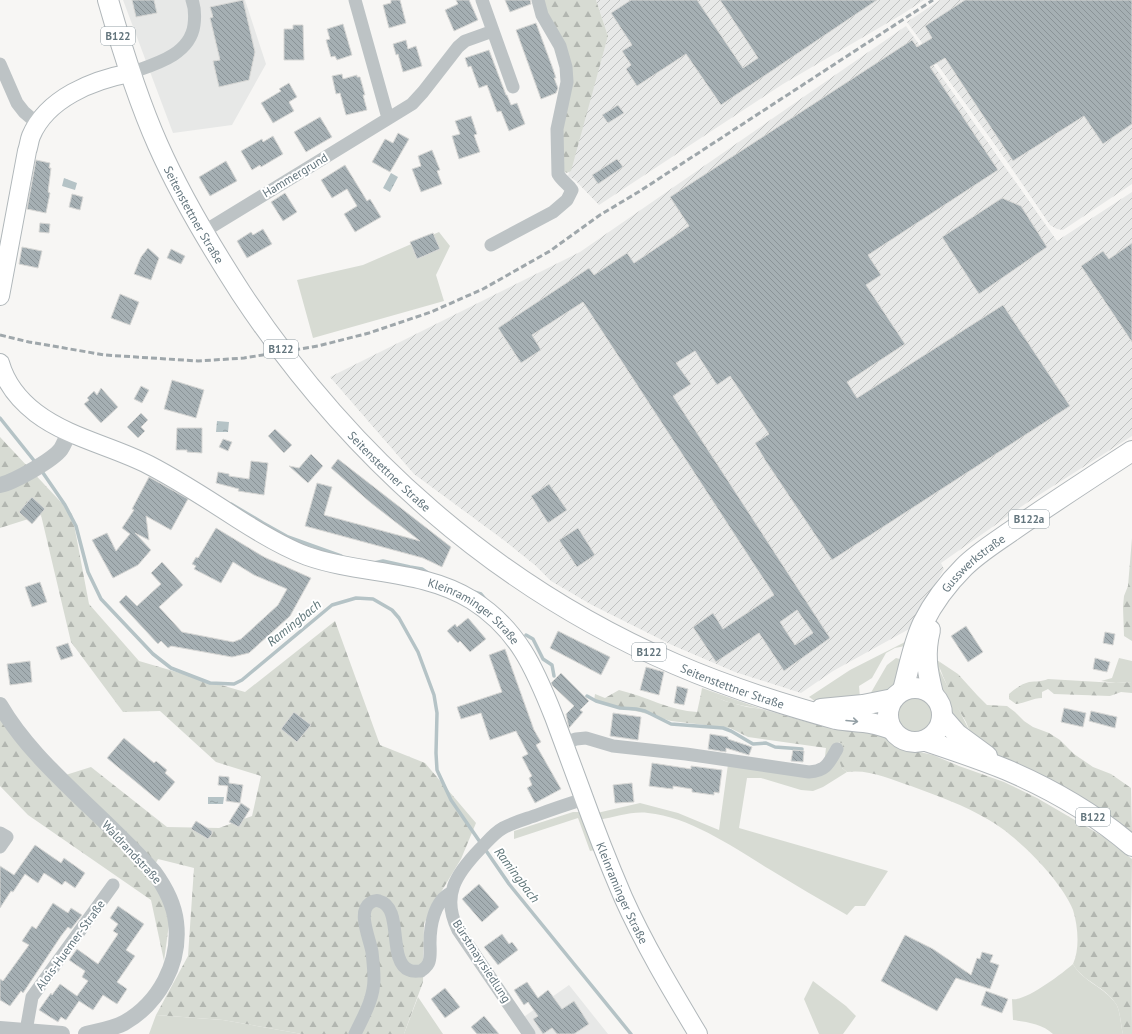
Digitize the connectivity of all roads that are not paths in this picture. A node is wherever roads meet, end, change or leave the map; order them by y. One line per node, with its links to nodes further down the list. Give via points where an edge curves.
1 (108, 0): 8 (main road, Seitenstettner Straße / B122)
2 (356, 0): 10 (street)
3 (482, 0): 6 (street)
4 (538, 0): 13 (street, via 542,15 560,46 566,67 566,87 557,129 558,174 572,190 567,200 553,212)
5 (195, 1): 8 (street, via 193,34 181,49 164,61)
6 (493, 31): 9 (street); 10 (street, Hammergrund, via 458,47 412,104)
7 (0, 64): 11 (street, via 17,103)
8 (130, 73): 11 (main road, via 100,80 69,95 55,104); 12 (main road, Seitenstettner Straße / B122, via 157,143)
9 (513, 87)
10 (388, 118): 12 (street, Hammergrund)
11 (38, 124): 14 (main road, via 27,151)
12 (203, 232): 23 (main road, Seitenstettner Straße / B122, via 289,361 335,416 392,476 466,540 508,571 614,634 673,663 742,691)
13 (491, 245)
14 (0, 296)
15 (0, 363): 16 (main road, via 6,380 23,402 48,421)
16 (69, 432): 18 (street, via 61,449 51,458); 27 (main road, Kleinraminger Straße, via 150,466 259,533 305,555 346,567 430,582 457,592 485,609 523,650 538,676)
17 (1132, 452): 19 (main road, Gusswerkstraße / B122a, via 986,550 960,570)
18 (0, 485)
19 (938, 599): 20 (main road, Gusswerkstraße / B122a, via 926,654); 21 (main road, Gusswerkstraße / B122a, via 919,632)
20 (933, 694): 21 (main road, B122, via 924,689 913,688); 24 (main road, B122, via 939,701)
21 (898, 695): 23 (main road, Seitenstettner Straße / B122, via 856,706); 25 (main road, via 888,709)
22 (0, 706): 39 (street, Waldrandstraße, via 28,745 154,872 172,906 176,922 175,951 161,989 143,1010 123,1023)
23 (801, 709): 25 (main road, Seitenstettner Straße / B122, one-way to 25)
24 (943, 718): 26 (main road, via 940,728); 29 (main road, B122, via 968,743)
25 (892, 729): 26 (main road, B122, via 898,737 907,741)
26 (926, 741): 29 (main road, B122)
27 (564, 744): 28 (street, via 586,738 613,746 809,772 822,769); 30 (main road, Kleinraminger Straße)
28 (837, 749)
29 (1007, 770): 32 (main road, B122, via 1081,808)
30 (584, 799): 35 (street, Bürstmayrsiedlung, via 502,829 467,863); 42 (main road, Kleinraminger Straße, via 624,899)
31 (0, 833): 33 (street, via 7,837)
32 (1132, 846)
33 (0, 847)
34 (113, 885): 37 (street, Alois-Huemer-Straße, via 32,997)
35 (451, 893): 40 (street, via 442,900 431,924 430,960 421,971 409,970 403,966 391,912 386,904 378,901 368,904 364,919 372,952 373,994); 41 (street, Bürstmayrsiedlung, via 450,908 458,930)
36 (0, 1029): 37 (street)
37 (26, 1031): 38 (street)
38 (62, 1034)
39 (86, 1034)
40 (355, 1034)
41 (529, 1034)
42 (698, 1034)

